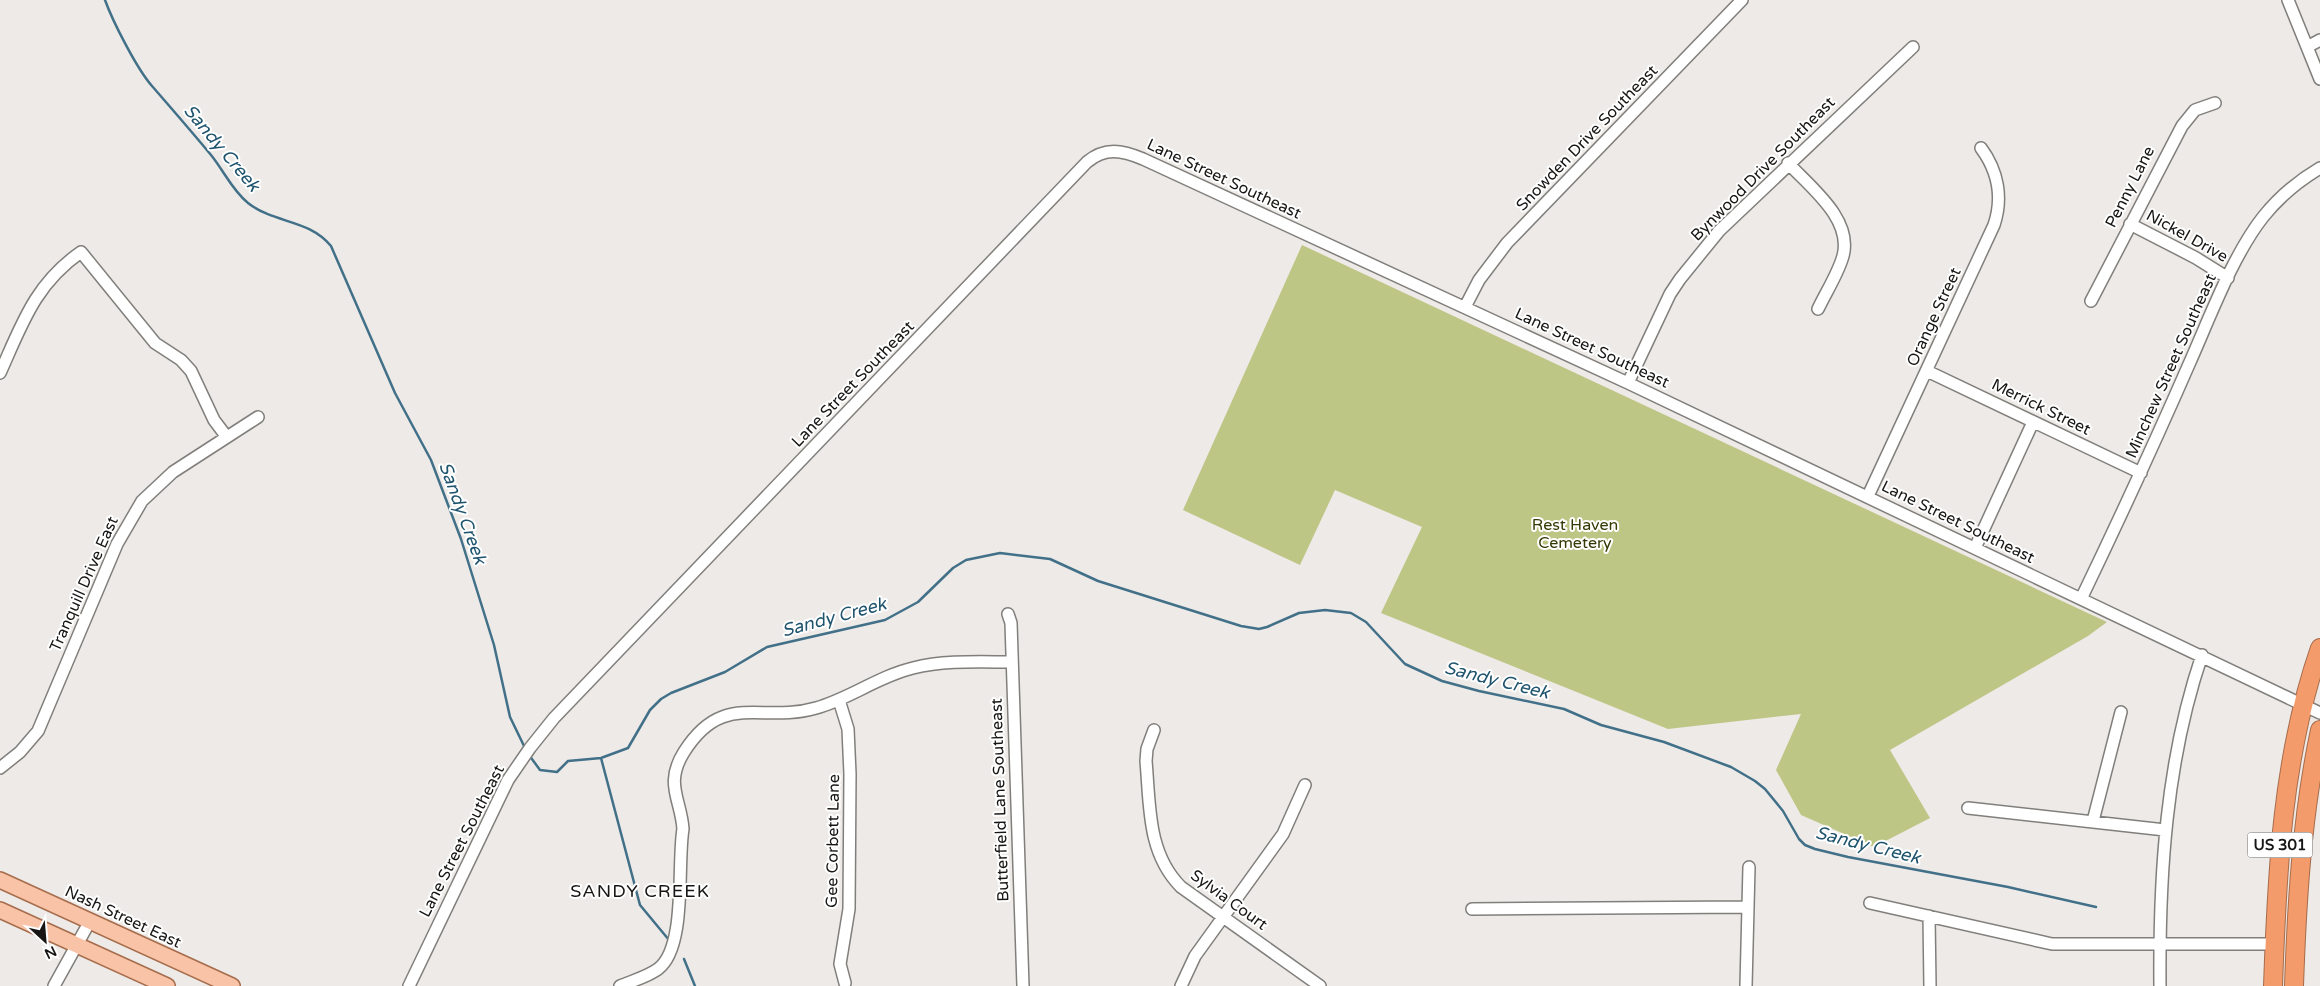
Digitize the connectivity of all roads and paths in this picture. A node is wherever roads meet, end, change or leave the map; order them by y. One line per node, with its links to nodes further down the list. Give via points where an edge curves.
1 (1742, 0): 14 (street, Snowden Drive Southeast, via 1507,243 1479,280)
2 (2288, 0): 5 (street)
3 (2320, 40): 5 (street)
4 (1913, 47): 9 (street, Bynwood Drive Southeast)
5 (2307, 47): 6 (street)
6 (2320, 79)
7 (2215, 103): 11 (street, Penny Lane, via 2195,110 2182,126)
8 (1981, 148): 16 (street, Orange Street, via 1990,160 1997,182 1997,218)
9 (1788, 163): 15 (street, via 1836,217 1844,235 1843,256); 18 (street, Bynwood Drive Southeast, via 1719,231 1680,279)
10 (2320, 168): 12 (street, Minchew Street Southeast, via 2290,189 2262,218)
11 (2130, 224): 12 (street, Nickel Drive); 13 (street, Penny Lane)
12 (2228, 278): 22 (street, Minchew Street Southeast)
13 (2090, 301)
14 (1465, 307): 18 (street, Lane Street Southeast); 56 (street, Lane Street Southeast, via 1128,152 1111,150 1093,157 554,718 523,758 496,804)
15 (1818, 309)
16 (1926, 371): 20 (street, Merrick Street); 23 (street, Orange Street)
17 (0, 373): 21 (street, via 29,308 54,274 81,252 155,343 181,360 191,371 214,420)
18 (1628, 383): 23 (street, Lane Street Southeast)
19 (258, 417): 21 (street, Tranquill Drive East)
20 (2033, 422): 22 (street, Merrick Street); 24 (street)
21 (226, 436): 35 (street, Tranquill Drive East, via 167,476 142,501 117,544 38,731)
22 (2141, 473): 25 (street, Minchew Street Southeast)
23 (1868, 496): 24 (street, Lane Street Southeast)
24 (1974, 548): 25 (street, Lane Street Southeast)
25 (2081, 599): 28 (street, Lane Street Southeast)
26 (1008, 614): 29 (street, Butterfield Lane Southeast)
27 (2320, 648): 31 (highway, US 301)
28 (2202, 655): 31 (street, Lane Street Southeast); 39 (street, via 2175,760)
29 (1012, 662): 30 (street, via 936,663 913,668); 58 (street, Butterfield Lane Southeast)
30 (839, 700): 52 (street, Gee Corbett Lane, via 848,729 850,774 849,909 840,964); 57 (street, via 802,712 744,712 722,716 692,741 679,761 674,780 674,794 684,829 674,943 659,969)
31 (2312, 709): 50 (highway, US 301, via 2286,788)
32 (2121, 712): 38 (street)
33 (1154, 730): 47 (street, Sylvia Court, via 1146,760 1153,836 1158,855 1164,868 1181,887)
34 (2320, 730): 65 (highway, US 301, via 2302,838)
35 (0, 768)
36 (1305, 785): 47 (street, via 1283,834)
37 (1968, 808): 38 (street)
38 (2093, 821): 39 (street)
39 (2165, 830): 49 (street)
40 (1749, 867): 43 (street)
41 (0, 880): 48 (main road, Nash Street East)
42 (1870, 903): 46 (street)
43 (1747, 907): 44 (street); 61 (street)
44 (1472, 909)
45 (0, 910): 51 (main road)
46 (1930, 916): 49 (street, via 2052,944); 62 (street)
47 (1224, 917): 59 (street, via 1195,956); 60 (street, Sylvia Court)
48 (90, 921): 51 (street); 55 (main road, Nash Street East)
49 (2160, 944): 50 (street); 63 (street)
50 (2274, 944): 64 (highway, US 301)
51 (78, 945): 53 (street); 54 (main road)
52 (845, 983)
53 (54, 986)
54 (168, 986)
55 (232, 986)
56 (408, 986)
57 (620, 986)
58 (1023, 986)
59 (1181, 986)
60 (1320, 986)
61 (1746, 986)
62 (1930, 986)
63 (2160, 986)
64 (2272, 986)
65 (2294, 986)

